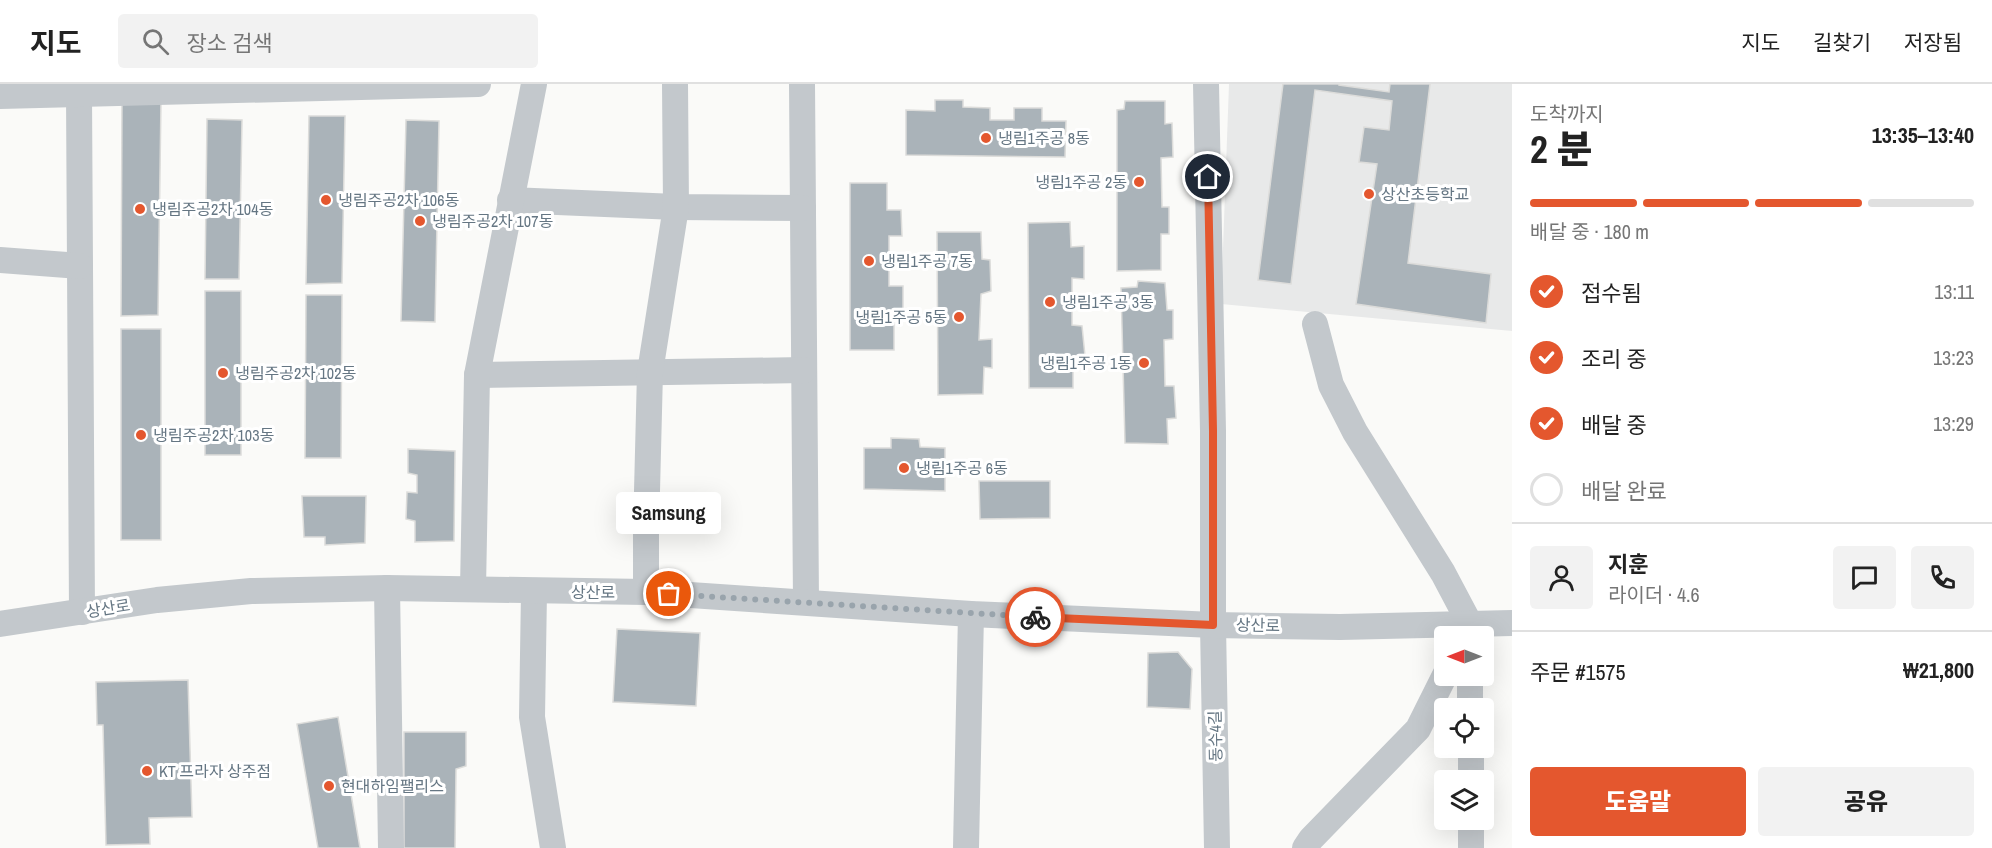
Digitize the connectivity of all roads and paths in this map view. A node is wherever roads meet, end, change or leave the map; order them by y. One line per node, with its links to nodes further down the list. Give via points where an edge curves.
1 (478, 84): 6 (street)
2 (534, 84): 8 (street)
3 (675, 84): 9 (street)
4 (802, 84): 10 (street)
5 (1206, 84): 26 (street, 동수4길)
6 (79, 94): 7 (street); 12 (street)
7 (0, 96)
8 (510, 200): 9 (street); 16 (street)
9 (676, 207): 10 (street); 15 (street)
10 (803, 208): 14 (street)
11 (0, 260): 12 (street)
12 (80, 266): 22 (street)
13 (1315, 324): 27 (street, via 1331,385 1355,432 1443,573)
14 (804, 370): 15 (street); 21 (street)
15 (650, 372): 16 (street); 20 (street)
16 (477, 375): 18 (street)
17 (387, 588): 18 (street, 상산로); 22 (street, 상산로, via 251,591); 32 (street)
18 (473, 589): 19 (street, 상산로)
19 (534, 592): 20 (street, 상산로); 33 (street, via 532,717)
20 (646, 592): 21 (street, 상산로)
21 (806, 602): 23 (street, 상산로)
22 (82, 612): 25 (street, 상산로)
23 (971, 614): 26 (street, 상산로); 34 (street)
24 (1512, 623): 28 (street, 상산로)
25 (0, 624)
26 (1213, 625): 29 (street, 상산로); 35 (street, 동수4길)
27 (1465, 626)
28 (1494, 627)
29 (1434, 631)
30 (1439, 686): 36 (street, via 1418,729)
31 (1471, 830): 37 (street)
32 (392, 848)
33 (553, 848)
34 (966, 848)
35 (1216, 848)
36 (1305, 848)
37 (1471, 848)

